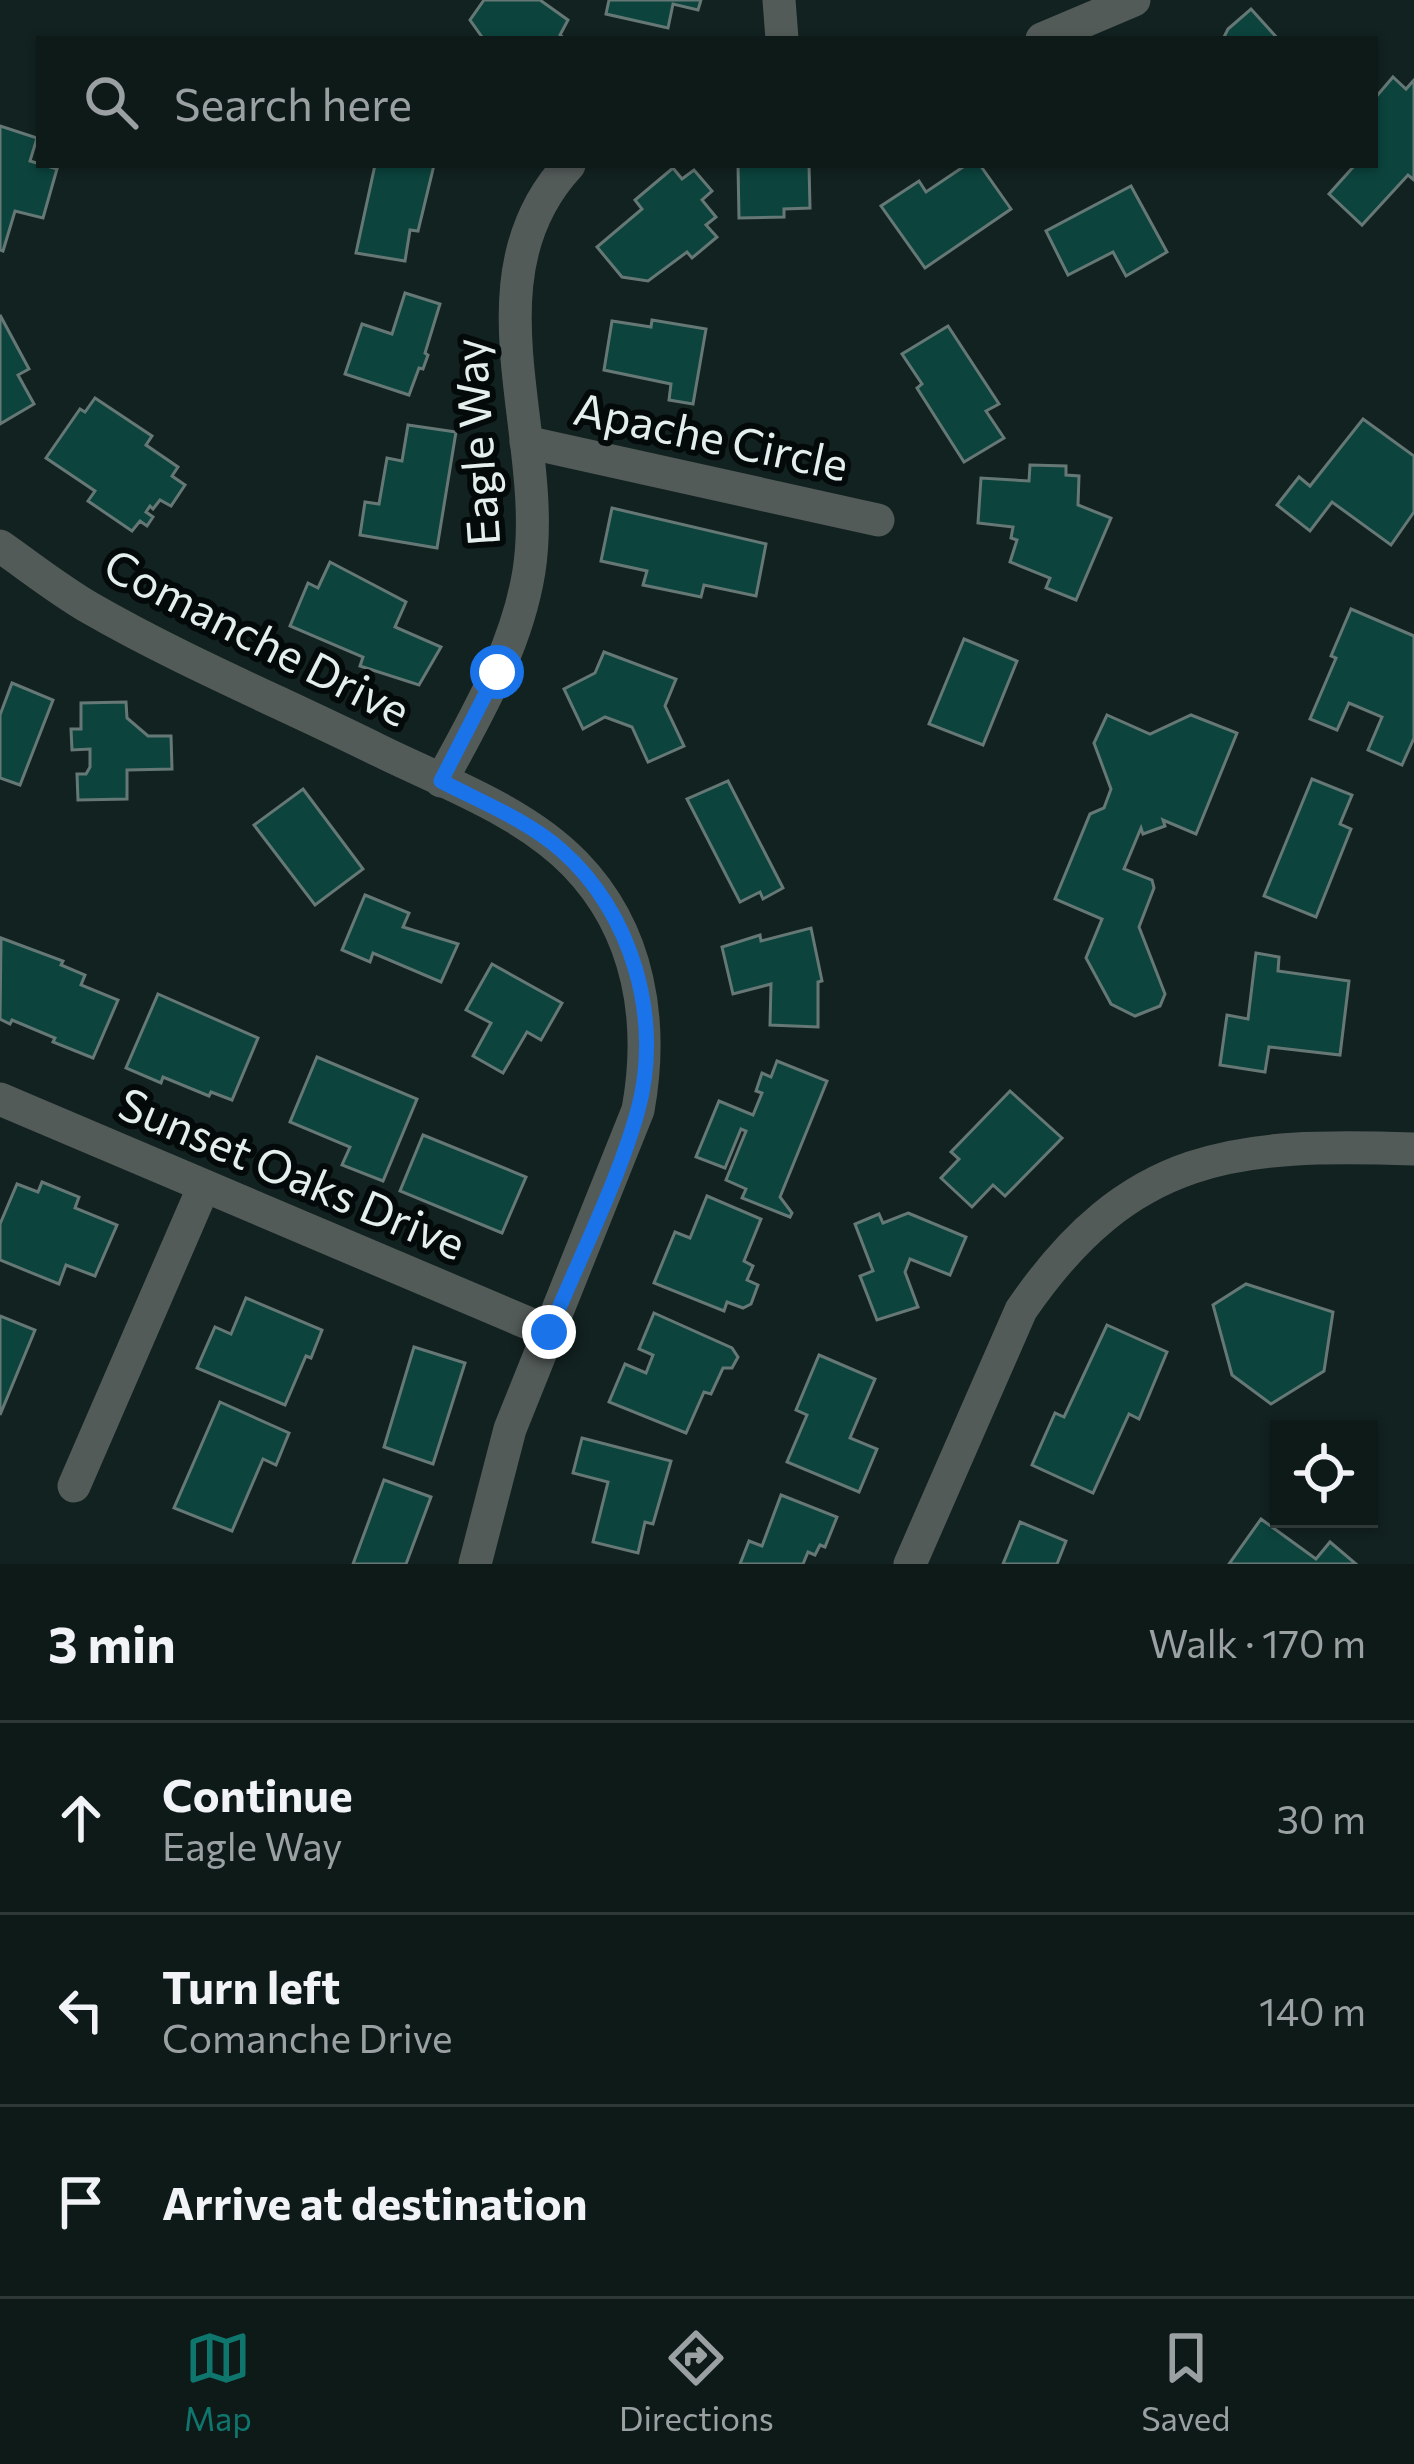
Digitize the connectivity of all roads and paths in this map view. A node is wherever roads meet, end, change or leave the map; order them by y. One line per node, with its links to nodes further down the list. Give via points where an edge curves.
1 (778, 0): 3 (street)
2 (1134, 0): 4 (street)
3 (782, 36)
4 (1049, 36)
5 (567, 168): 6 (street, Eagle Way, via 542,201 520,260 514,326)
6 (526, 442): 7 (street, Apache Circle); 9 (street, Eagle Way, via 532,539 522,609)
7 (878, 520)
8 (0, 546): 9 (street, Comanche Drive, via 90,608)
9 (441, 781): 13 (street, Comanche Drive, via 535,831 578,866 611,913 640,986 646,1068 638,1110)
10 (0, 1099): 12 (street, Sunset Oaks Drive)
11 (1414, 1149): 16 (street, via 1235,1155 1168,1176 1104,1215 1021,1310)
12 (204, 1186): 13 (street, Sunset Oaks Drive); 14 (street)
13 (549, 1332): 15 (street, Comanche Drive, via 510,1429)
14 (74, 1486)
15 (475, 1564)
16 (910, 1564)

